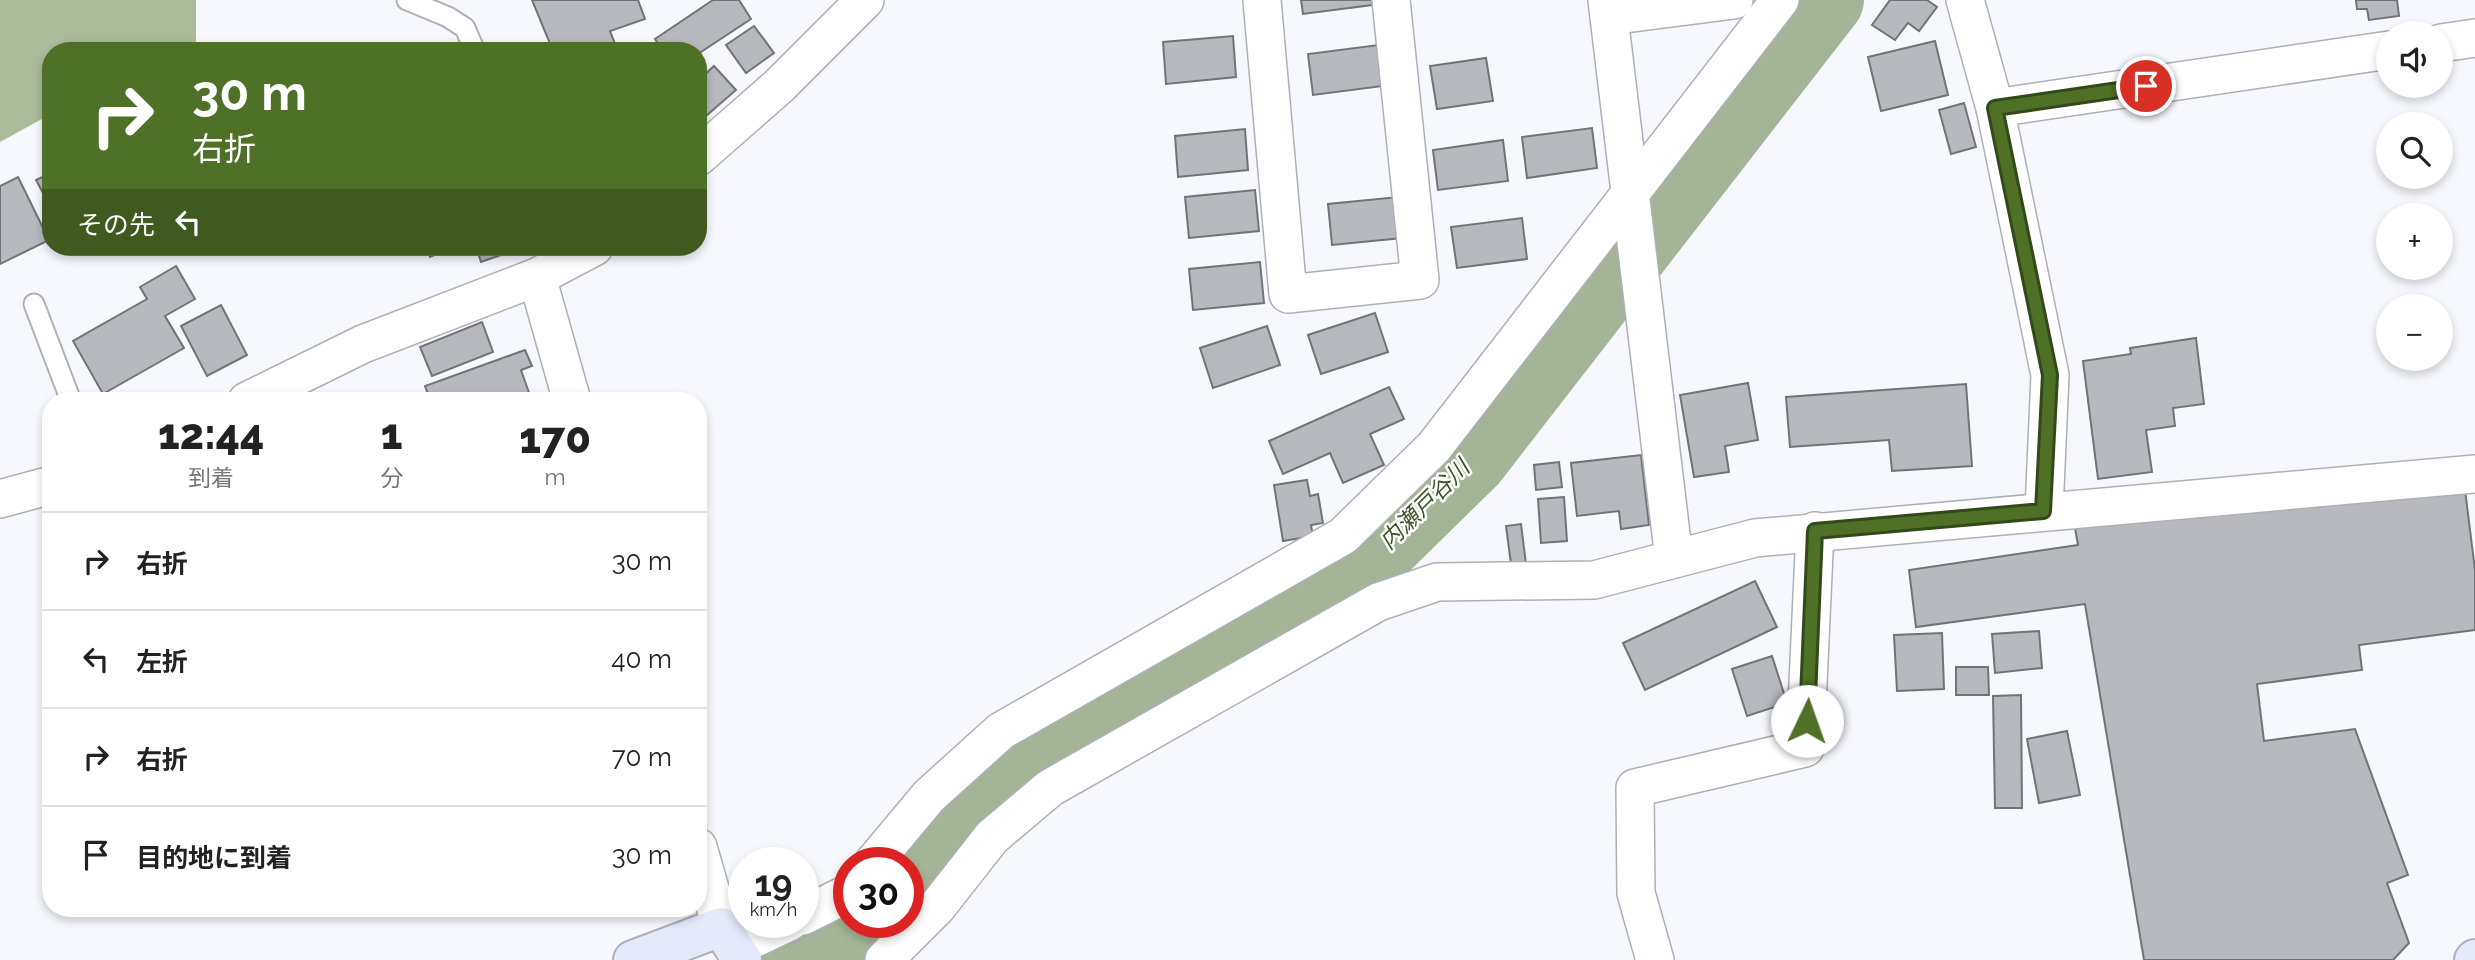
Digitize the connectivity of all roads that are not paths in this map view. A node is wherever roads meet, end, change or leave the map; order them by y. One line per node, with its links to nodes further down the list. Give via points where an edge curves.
1 (407, 0): 11 (lane, via 465,28)
2 (865, 0): 14 (street)
3 (1262, 0): 4 (street, via 1288,294 1420,279)
4 (1391, 0)
5 (1734, 0): 8 (street)
6 (1780, 0): 15 (street)
7 (1965, 0): 13 (street)
8 (1608, 8): 15 (street)
9 (2475, 38): 10 (street)
10 (2453, 41)
11 (471, 42)
12 (2376, 52): 13 (street)
13 (1995, 108): 25 (street, via 2050,375)
14 (707, 149)
15 (1631, 196): 27 (street); 28 (street, via 1434,447 1343,537 1001,731 929,796)
16 (568, 256): 17 (street)
17 (548, 263): 20 (street); 21 (street)
18 (34, 304): 19 (lane)
19 (68, 392)
20 (265, 392)
21 (570, 392)
22 (2475, 474): 25 (street)
23 (42, 487): 24 (street)
24 (2, 494)
25 (2043, 511): 26 (street)
26 (1815, 531): 27 (street, via 1755,538); 34 (street, via 1805,748 1636,788 1636,893)
27 (1674, 559): 33 (street, via 1594,580 1437,582 1377,603 1050,788 992,837 937,907)
28 (886, 847)
29 (707, 873): 31 (street)
30 (749, 938): 31 (street)
31 (732, 945): 32 (street)
32 (633, 960)
33 (884, 960)
34 (1655, 960)

